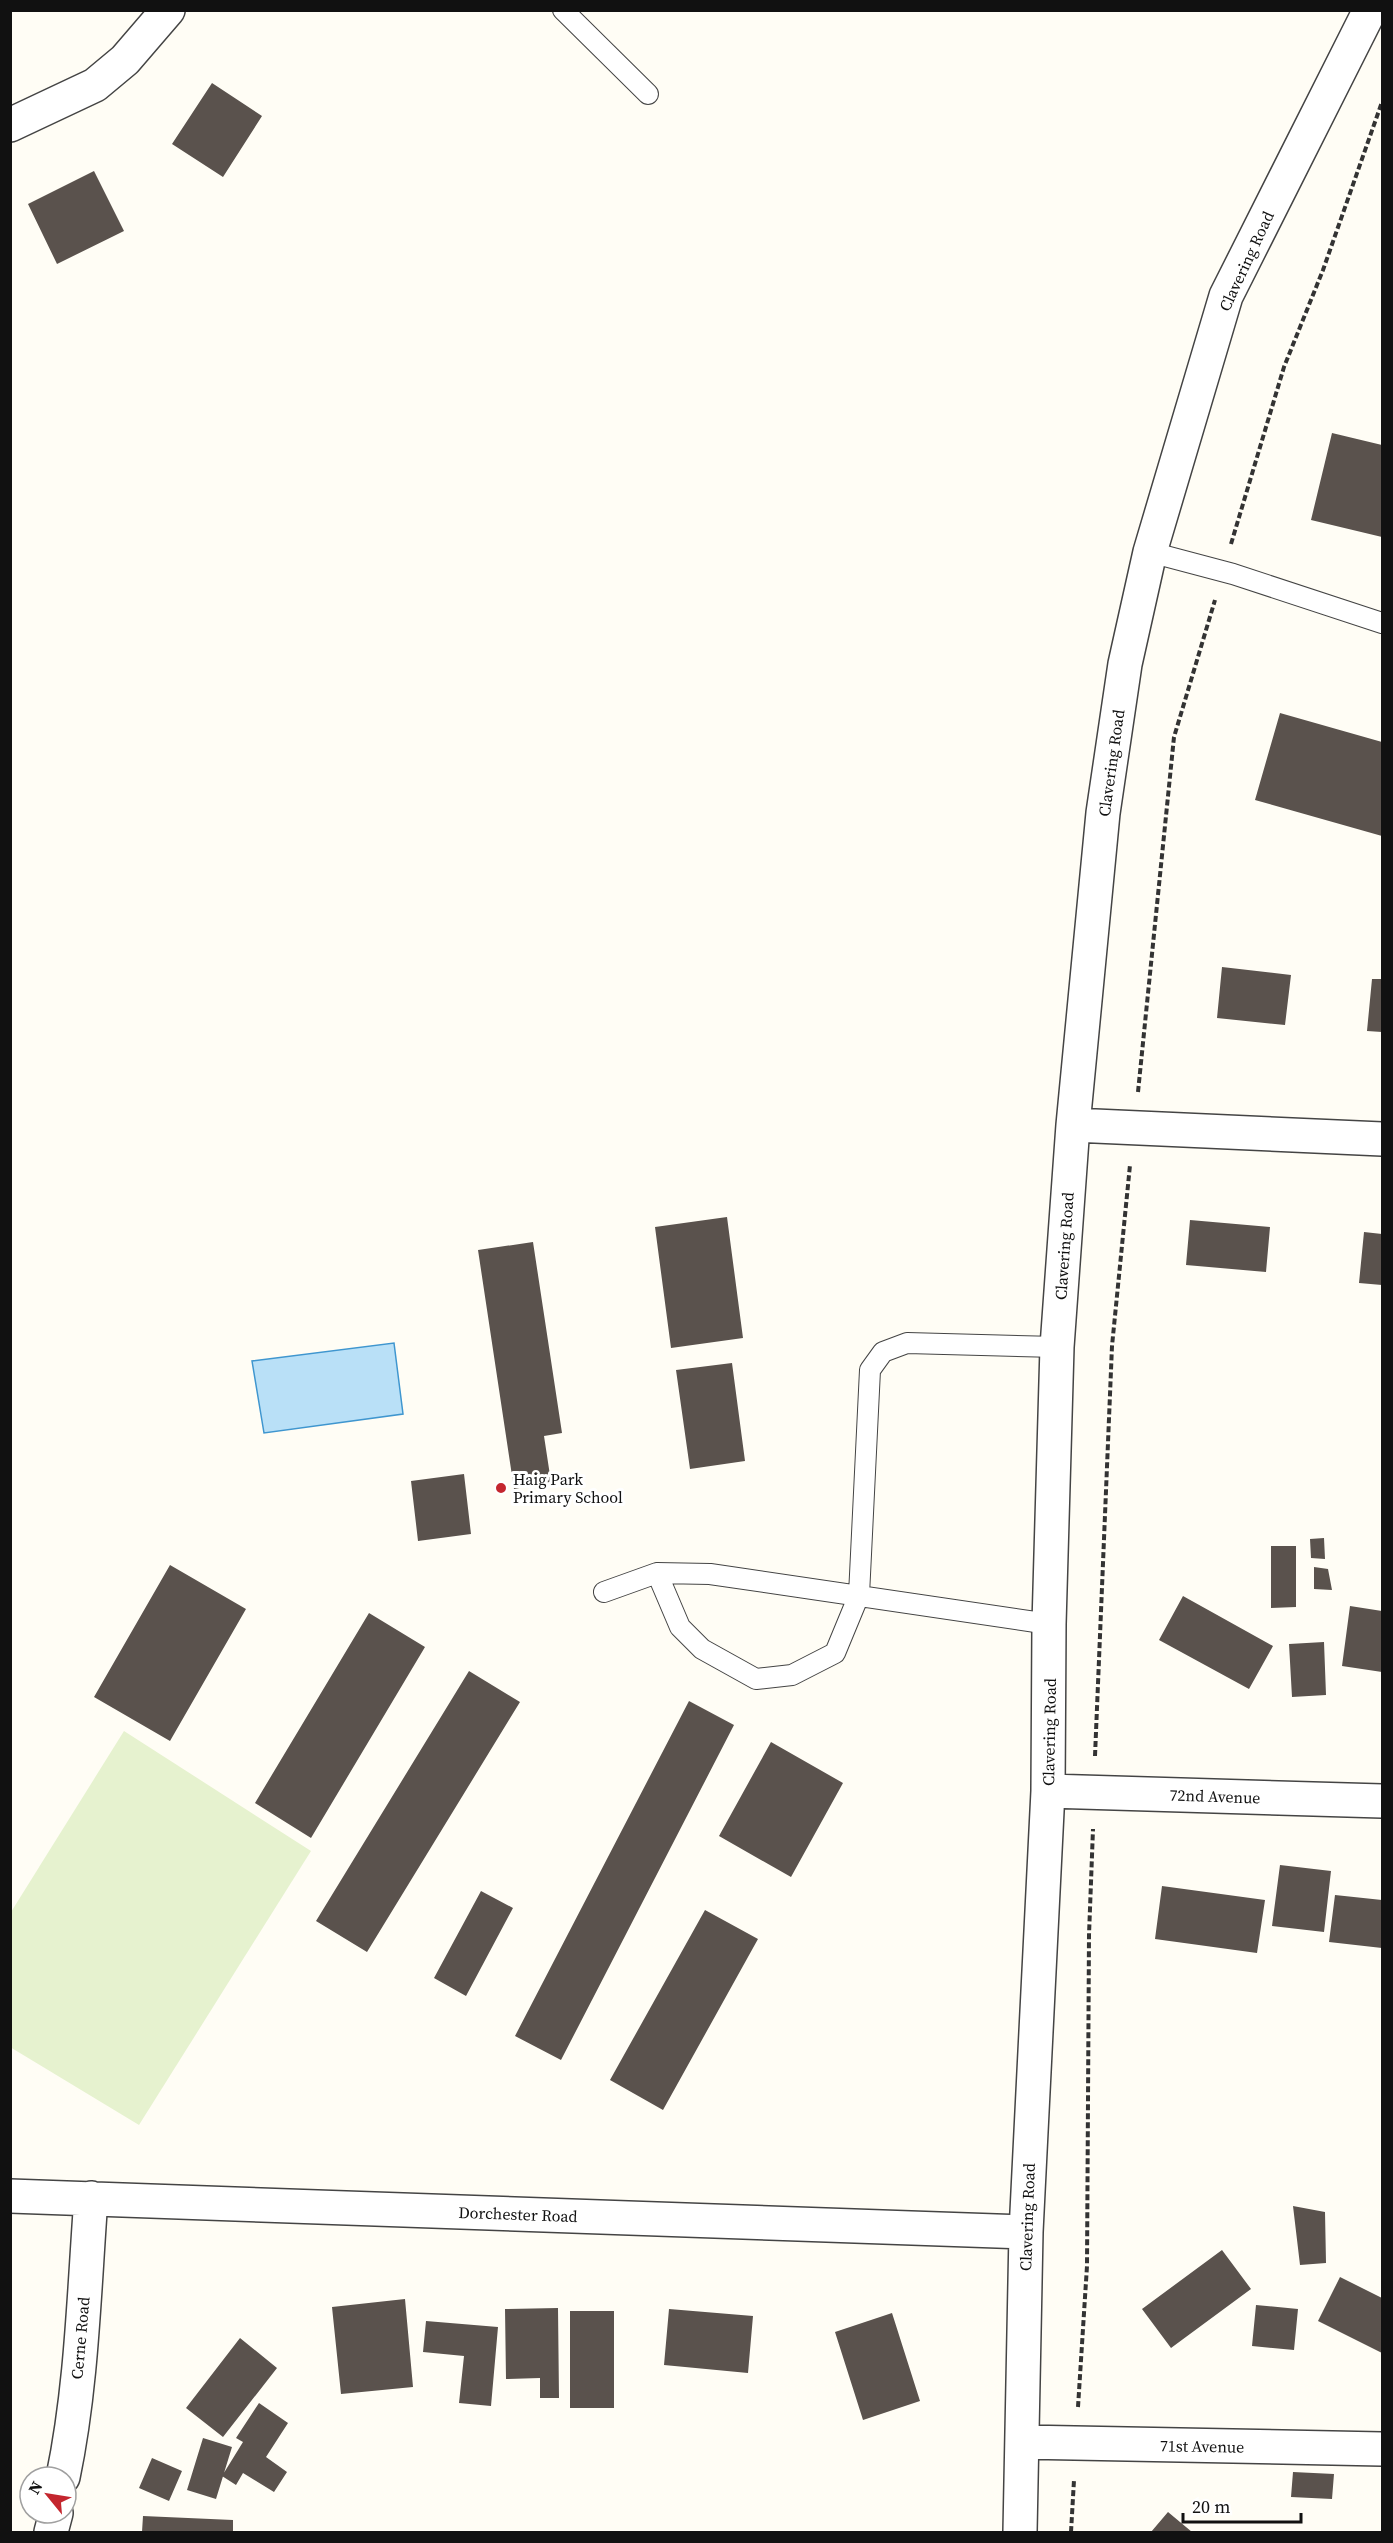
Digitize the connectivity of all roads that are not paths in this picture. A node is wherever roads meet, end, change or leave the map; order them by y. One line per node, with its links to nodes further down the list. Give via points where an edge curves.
1 (168, 10): 5 (street, via 125,60 95,85)
2 (563, 10): 4 (lane)
3 (1370, 10): 6 (street, Clavering Road, via 1226,296)
4 (648, 94)
5 (10, 125)
6 (1150, 552): 7 (lane); 8 (street, Clavering Road, via 1125,664 1103,813)
7 (1383, 623)
8 (1073, 1125): 9 (street); 10 (street, Clavering Road)
9 (1383, 1139)
10 (1057, 1347): 13 (lane, via 908,1343 883,1352 870,1370); 14 (street, Clavering Road)
11 (657, 1573): 12 (lane); 13 (lane, via 710,1574); 13 (lane, via 680,1627 702,1649 756,1679 792,1675 835,1653)
12 (604, 1592)
13 (859, 1595): 14 (lane)
14 (1050, 1624): 15 (street, Clavering Road)
15 (1048, 1791): 16 (street, 72nd Avenue); 19 (street, Clavering Road)
16 (1383, 1801)
17 (10, 2196): 18 (street, Dorchester Road)
18 (91, 2199): 19 (street, Dorchester Road); 22 (street, Cerne Road, via 78,2369)
19 (1026, 2232): 20 (street, Clavering Road)
20 (1023, 2442): 21 (street, 71st Avenue); 23 (street, Clavering Road)
21 (1383, 2449)
22 (66, 2465)
23 (1020, 2532)

